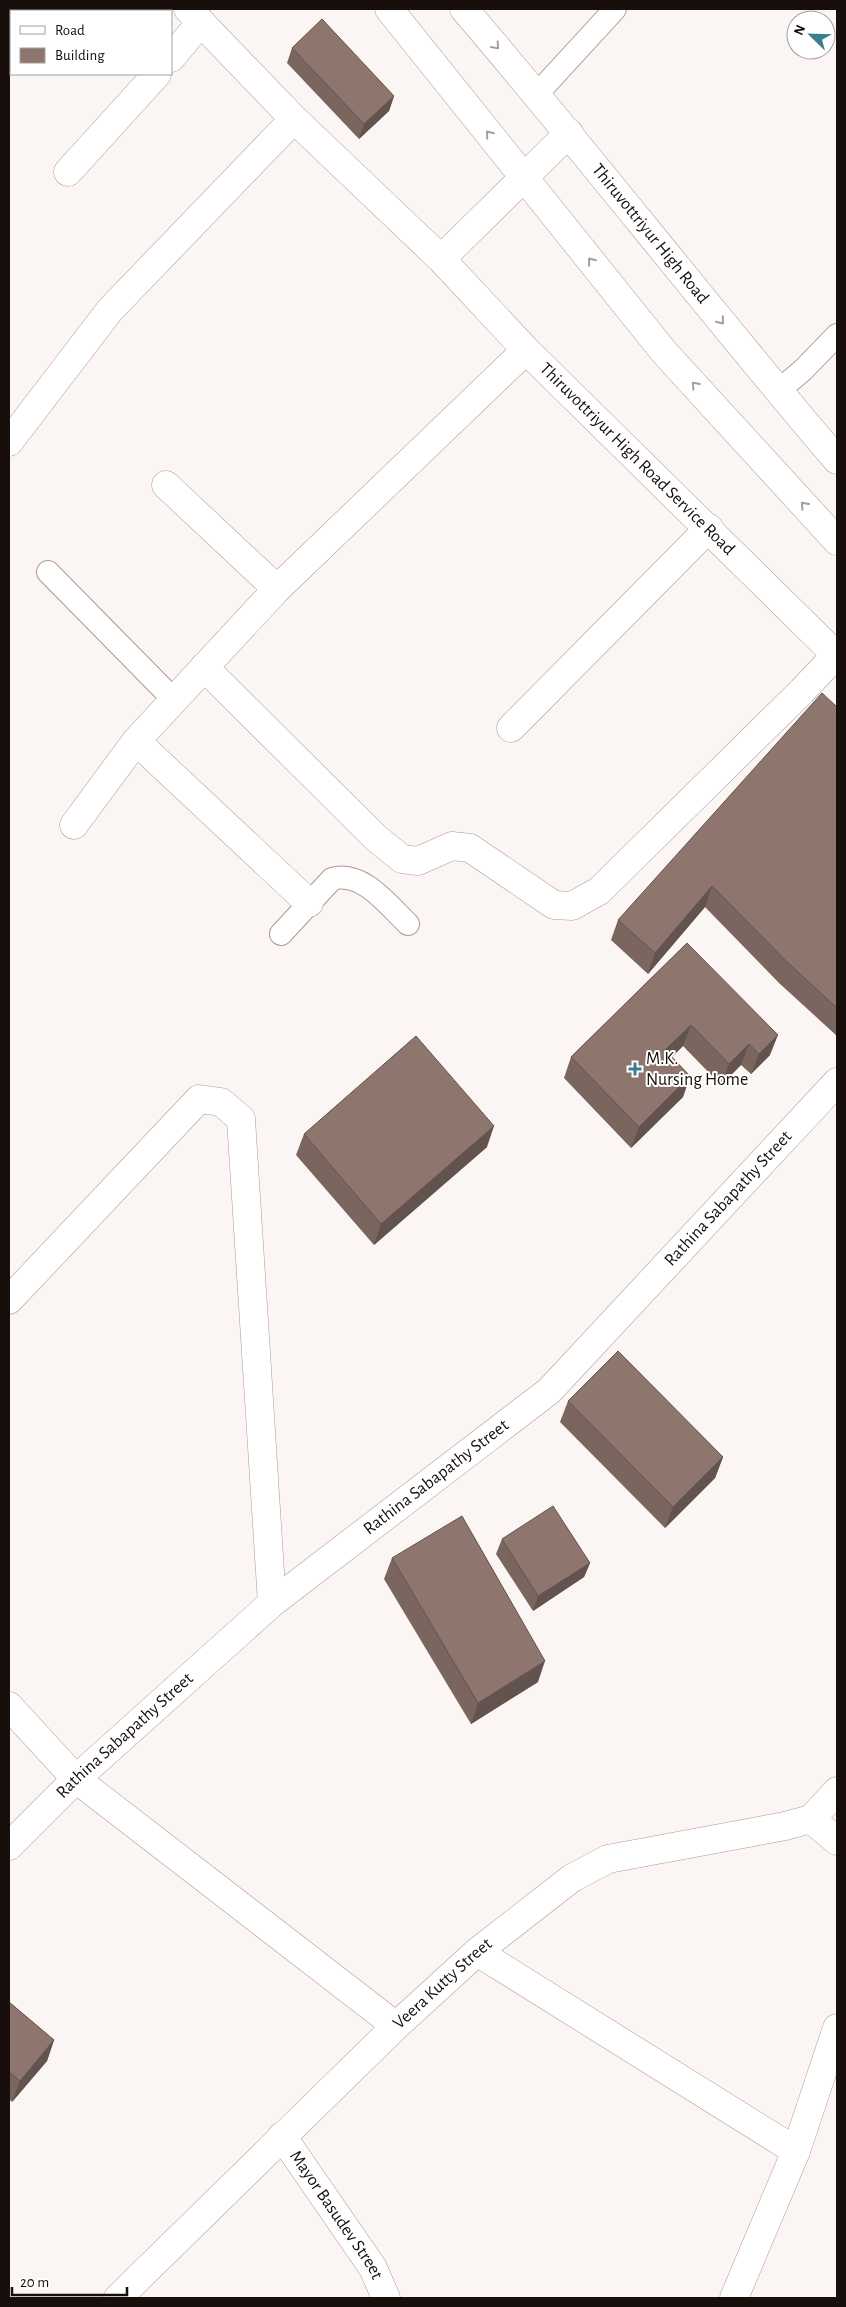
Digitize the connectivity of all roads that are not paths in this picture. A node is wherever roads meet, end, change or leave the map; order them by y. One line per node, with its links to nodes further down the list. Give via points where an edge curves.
1 (389, 9): 11 (street, one-way to 1)
2 (464, 9): 7 (street, Thiruvottriyur High Road, one-way to 7)
3 (615, 9): 7 (lane)
4 (194, 15): 5 (street); 8 (street, Thiruvottriyur High Road Service Road)
5 (172, 56)
6 (156, 75): 10 (street)
7 (537, 94): 9 (street, Thiruvottriyur High Road)
8 (294, 118): 12 (street, Thiruvottriyur High Road Service Road); 16 (street, via 110,310)
9 (569, 133): 11 (street); 15 (street, Thiruvottriyur High Road, one-way to 15)
10 (68, 172)
11 (524, 178): 12 (street); 20 (street, one-way to 11, via 664,352)
12 (440, 259): 14 (street, Thiruvottriyur High Road Service Road)
13 (837, 335): 15 (lane)
14 (526, 350): 19 (street, Thiruvottriyur High Road Service Road); 22 (street)
15 (778, 391): 17 (street, Thiruvottriyur High Road)
16 (9, 442)
17 (837, 460)
18 (166, 485): 22 (street)
19 (708, 528): 23 (street, Thiruvottriyur High Road Service Road); 26 (street)
20 (837, 541)
21 (48, 572): 25 (lane)
22 (277, 589): 24 (street)
23 (837, 655): 24 (street, via 599,891 572,906 554,905 470,848 452,846 418,861 402,859 376,838)
24 (204, 667): 25 (street)
25 (174, 700): 27 (street)
26 (511, 728)
27 (136, 741): 28 (street); 29 (street)
28 (74, 825)
29 (309, 903): 30 (lane, via 332,879 341,876 370,888); 31 (lane)
30 (408, 924)
31 (281, 934)
32 (837, 1082): 34 (street, Rathina Sabapathy Street, via 549,1391)
33 (9, 1300): 34 (street, via 199,1099 221,1102 242,1119)
34 (272, 1603): 36 (street, Rathina Sabapathy Street)
35 (9, 1706): 36 (street)
36 (76, 1779): 40 (street, Rathina Sabapathy Street); 42 (street)
37 (837, 1791): 38 (street)
38 (811, 1819): 39 (street); 41 (street, Veera Kutty Street, via 608,1859 572,1878)
39 (837, 1841)
40 (9, 1846)
41 (477, 1952): 42 (street, Veera Kutty Street); 45 (street)
42 (396, 2026): 44 (street, Veera Kutty Street)
43 (837, 2028): 45 (street)
44 (282, 2136): 46 (street, Veera Kutty Street); 47 (street, Mayor Basudev Street, via 373,2268)
45 (796, 2151): 48 (street)
46 (118, 2298)
47 (386, 2298)
48 (734, 2298)

